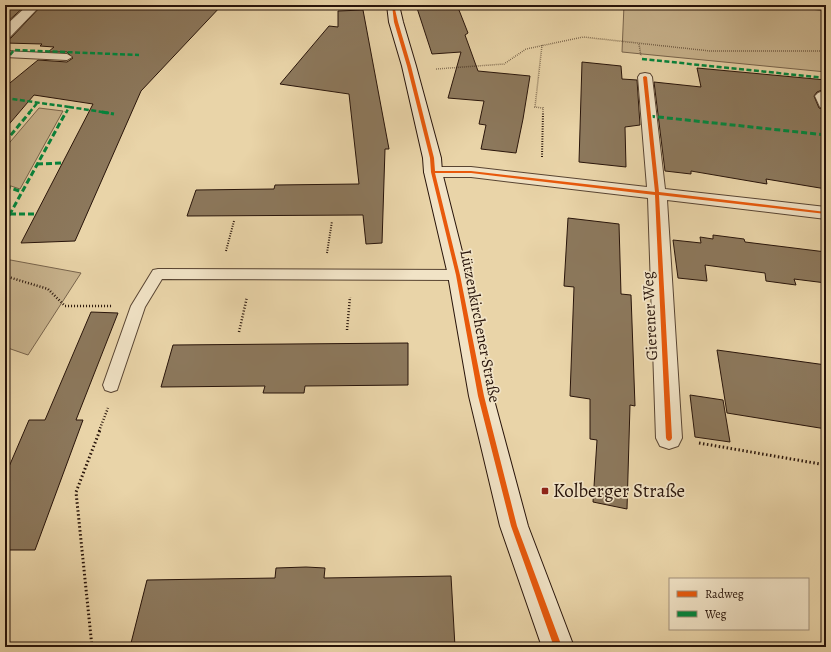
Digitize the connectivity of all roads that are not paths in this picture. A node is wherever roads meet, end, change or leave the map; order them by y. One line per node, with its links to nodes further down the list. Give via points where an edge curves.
1 (35, 5): 3 (street)
2 (393, 5): 7 (street, Lützenkirchener Straße, via 432,158)
3 (5, 34)
4 (5, 54): 5 (lane)
5 (67, 57)
6 (645, 76): 8 (street, Gierener Weg)
7 (433, 172): 8 (street, via 471,172); 10 (street, Lützenkirchener Straße)
8 (657, 194): 9 (street); 12 (street, Gierener Weg)
9 (826, 213)
10 (458, 275): 11 (lane, via 158,274 138,306); 13 (street, Lützenkirchener Straße, via 480,396 514,526)
11 (111, 385)
12 (669, 438)
13 (558, 647)

